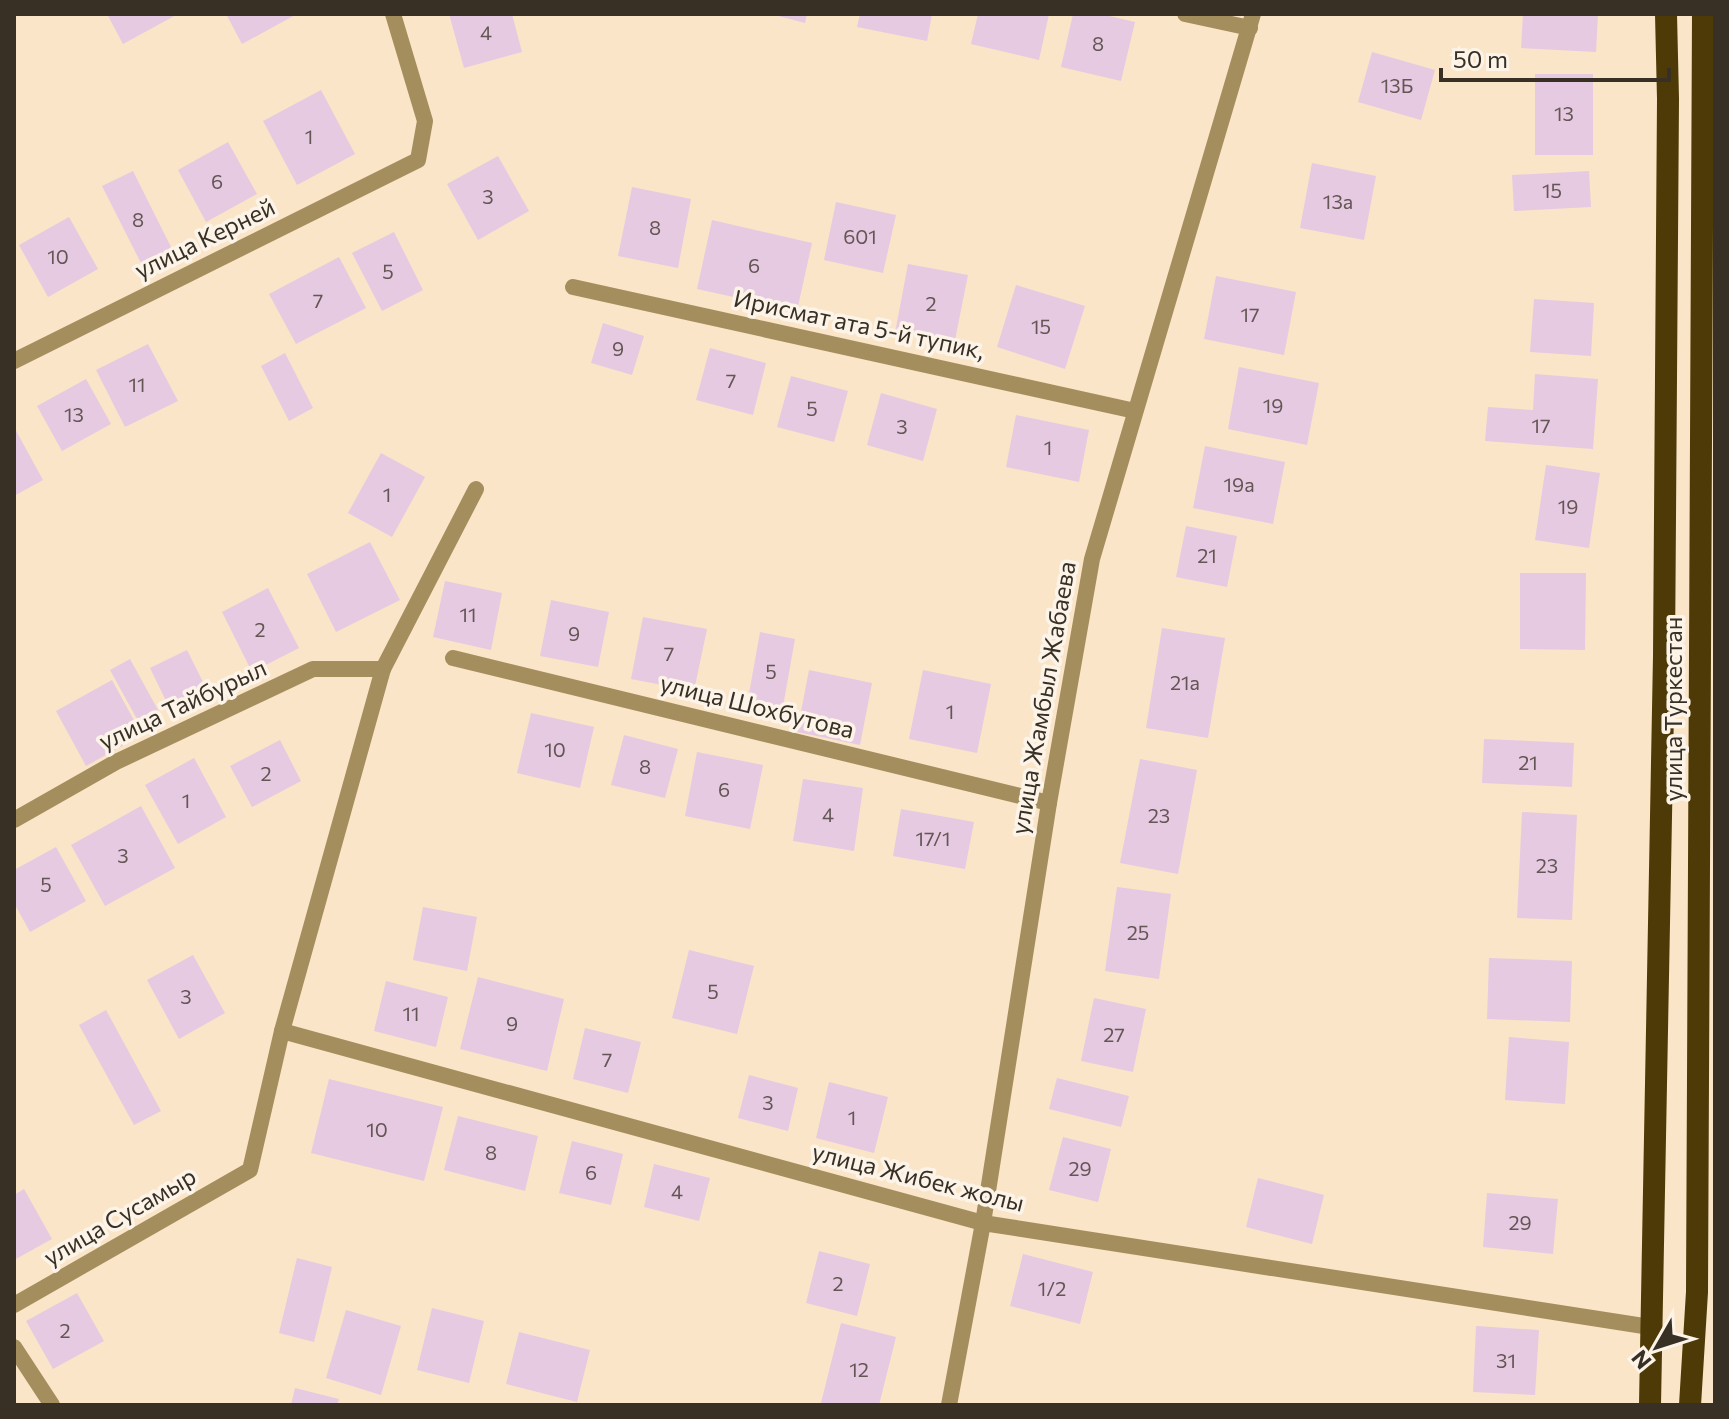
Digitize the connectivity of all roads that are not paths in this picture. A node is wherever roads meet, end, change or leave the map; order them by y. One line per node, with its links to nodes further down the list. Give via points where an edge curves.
1 (393, 14): 8 (street, улица Керней, via 425,121 418,160)
2 (1185, 14): 5 (street)
3 (1666, 14): 19 (highway, улица Туркестан, via 1664,656)
4 (1703, 14): 6 (highway, улица Туркестан)
5 (1251, 21): 9 (street, улица Жамбыл Жабаева)
6 (1710, 99): 17 (highway, улица Туркестан)
7 (573, 287): 9 (street, Ирисмат ата 5-й тупик,)
8 (14, 361)
9 (1135, 411): 13 (street, улица Жамбыл Жабаева, via 1092,559)
10 (476, 489): 12 (street)
11 (453, 658): 13 (street, улица Шохбутова)
12 (383, 669): 14 (street, улица Тайбурыл, via 313,669 116,762); 15 (street)
13 (1049, 803): 16 (street, улица Жамбыл Жабаева)
14 (14, 820)
15 (282, 1031): 16 (street, улица Жибек жолы); 18 (street, улица Сусамыр, via 250,1170)
16 (983, 1223): 19 (street, улица Жибек жолы); 22 (street, улица Жамбыл Жабаева)
17 (1706, 1293): 24 (highway, улица Туркестан)
18 (14, 1305)
19 (1650, 1327): 23 (highway, улица Туркестан)
20 (14, 1347): 21 (street)
21 (52, 1405)
22 (949, 1405)
23 (1650, 1405)
24 (1690, 1405)

